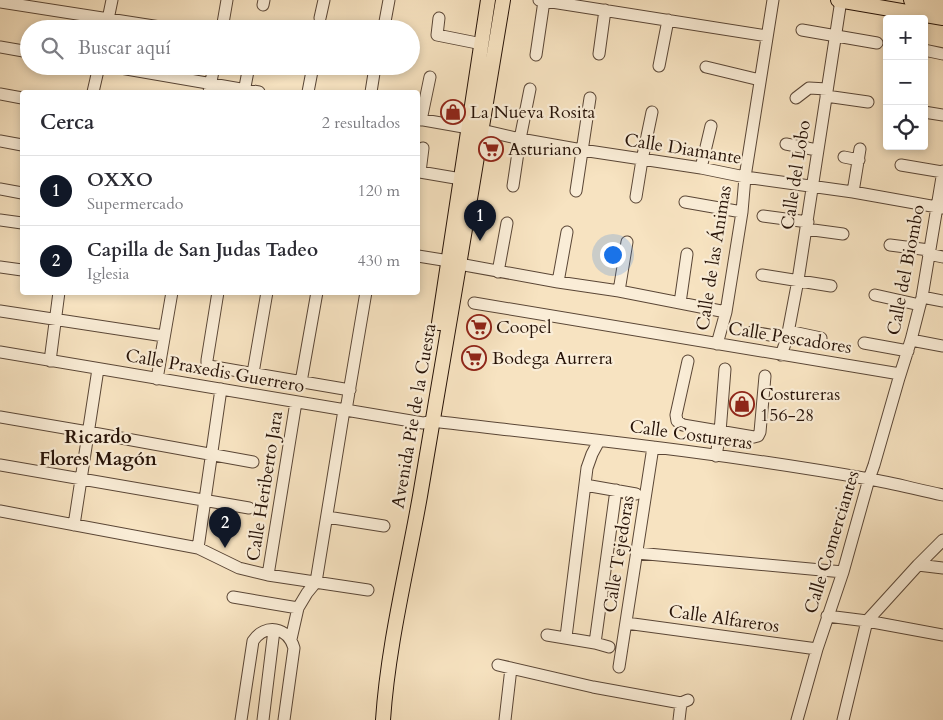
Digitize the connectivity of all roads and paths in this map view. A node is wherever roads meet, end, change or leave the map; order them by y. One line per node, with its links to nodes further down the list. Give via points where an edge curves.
1 (112, 0): 18 (street)
2 (227, 0): 19 (street)
3 (324, 0): 14 (street)
4 (389, 0): 20 (street)
5 (488, 0): 26 (main road, Avenida Pie de la Cuesta)
6 (503, 0): 62 (main road, Avenida Pie de la Cuesta)
7 (542, 0): 13 (street); 32 (street)
8 (773, 0): 23 (street, Calle de las Ánimas)
9 (840, 0): 16 (main road); 24 (street, Calle del Lobo)
10 (911, 0): 12 (main road)
11 (0, 2): 17 (street)
12 (938, 3)
13 (605, 10): 21 (street); 30 (street)
14 (320, 18)
15 (439, 18): 26 (street, via 436,35)
16 (943, 18)
17 (88, 20)
18 (108, 20)
19 (224, 20)
20 (385, 20)
21 (668, 20): 23 (street); 33 (street)
22 (802, 30): 24 (street)
23 (767, 36): 42 (street, Calle de las Ánimas)
24 (836, 36): 25 (street); 50 (street, Calle del Lobo)
25 (877, 43)
26 (482, 44): 62 (main road, Avenida Pie de la Cuesta)
27 (0, 47): 28 (street)
28 (20, 50)
29 (928, 51): 31 (street)
30 (599, 54)
31 (943, 54)
32 (536, 55)
33 (659, 66)
34 (706, 67): 42 (street)
35 (97, 75): 45 (street)
36 (150, 75): 43 (street)
37 (212, 75): 43 (street)
38 (247, 75): 47 (street)
39 (311, 75): 48 (street)
40 (373, 75): 49 (street)
41 (430, 77): 58 (street)
42 (760, 80): 75 (street, Calle de las Ánimas)
43 (210, 88): 46 (street)
44 (530, 89): 63 (street)
45 (94, 90)
46 (233, 90)
47 (244, 90)
48 (308, 90)
49 (370, 90)
50 (827, 92): 54 (street, via 809,88); 55 (street); 69 (street, Calle del Lobo)
51 (0, 94): 52 (street)
52 (20, 98)
53 (590, 98): 68 (street)
54 (796, 98)
55 (868, 102)
56 (652, 112): 71 (street)
57 (928, 113): 59 (street)
58 (420, 115)
59 (943, 115)
60 (420, 119): 62 (street, Calle Diamante)
61 (711, 126): 73 (street)
62 (475, 129): 63 (street, Calle Diamante); 76 (main road, Avenida Pie de la Cuesta); 100 (main road, Avenida Pie de la Cuesta)
63 (520, 139): 68 (street, Calle Diamante); 77 (street)
64 (0, 141): 66 (street)
65 (786, 144): 69 (street)
66 (20, 145)
67 (423, 148): 76 (street, via 420,172)
68 (582, 150): 71 (street, Calle Diamante); 80 (street)
69 (818, 150): 78 (street, Calle del Lobo)
70 (844, 157): 81 (street, via 860,154)
71 (642, 160): 73 (street, Calle Diamante); 83 (street)
72 (901, 165): 74 (street)
73 (701, 168): 75 (street, Calle Diamante)
74 (943, 172): 85 (street, Calle del Biombo)
75 (745, 177): 78 (street, Calle Diamante); 86 (street, Calle de las Ánimas)
76 (461, 179): 100 (main road, Avenida Pie de la Cuesta)
77 (514, 186)
78 (812, 186): 81 (street, Calle Diamante); 91 (street, Calle del Lobo)
79 (0, 189): 82 (street)
80 (576, 191)
81 (853, 192): 85 (street, Calle Diamante)
82 (20, 193)
83 (636, 197)
84 (685, 202): 86 (street)
85 (940, 208): 96 (street, Calle del Biombo)
86 (742, 212): 121 (street, Calle de las Ánimas)
87 (763, 216): 91 (street)
88 (0, 220): 89 (street)
89 (20, 222)
90 (507, 223): 103 (street)
91 (807, 226): 93 (street); 105 (street, Calle del Lobo)
92 (567, 232): 106 (street)
93 (843, 234)
94 (627, 242): 108 (street)
95 (890, 245): 96 (street)
96 (929, 252): 99 (street); 116 (street, Calle del Biombo)
97 (687, 254): 119 (street)
98 (420, 256): 100 (street)
99 (943, 256)
100 (454, 263): 103 (street); 148 (main road, Avenida Pie de la Cuesta)
101 (0, 267): 102 (street)
102 (20, 270)
103 (498, 272): 106 (street)
104 (762, 275): 105 (street)
105 (798, 280): 107 (street); 124 (street, Calle del Lobo)
106 (558, 282): 108 (street)
107 (832, 286)
108 (619, 291): 119 (street)
109 (59, 295): 122 (street)
110 (171, 295): 125 (street)
111 (218, 295): 137 (street, via 207,363 209,366)
112 (266, 295): 137 (street)
113 (316, 295): 142 (street)
114 (365, 295): 146 (street)
115 (875, 295): 116 (street)
116 (921, 301): 117 (street); 129 (street, Calle del Biombo)
117 (943, 301)
118 (474, 303): 128 (street, Calle Pescadores)
119 (680, 303): 121 (street)
120 (0, 311): 122 (street)
121 (726, 312): 128 (street, Calle de las Ánimas)
122 (56, 319): 125 (street); 133 (street)
123 (752, 332): 124 (street)
124 (788, 334): 126 (street); 132 (street, Calle del Lobo)
125 (164, 336): 141 (street)
126 (822, 338)
127 (864, 343): 129 (street)
128 (717, 344): 132 (street, Calle Pescadores)
129 (909, 346): 130 (street); 138 (street, Calle del Biombo)
130 (943, 346)
131 (0, 352): 133 (street, Calle Praxedis Guerrero)
132 (781, 355): 138 (street, Calle Pescadores)
133 (50, 361): 135 (street, Calle Praxedis Guerrero)
134 (688, 362): 150 (street, via 677,421)
135 (98, 369): 141 (street, Calle Praxedis Guerrero); 149 (street)
136 (725, 369): 150 (street)
137 (253, 373): 140 (street)
138 (900, 374): 160 (street, Calle Comerciantes)
139 (765, 376): 150 (street, via 758,436)
140 (276, 377): 142 (street); 144 (street)
141 (157, 379): 143 (street, Calle Praxedis Guerrero)
142 (301, 382): 146 (street)
143 (221, 389): 144 (street, Calle Praxedis Guerrero); 154 (street)
144 (273, 398): 145 (street, Calle Praxedis Guerrero)
145 (296, 402): 146 (street, Calle Praxedis Guerrero); 177 (street, Calle Heriberto Jara)
146 (347, 403): 148 (street, Calle Praxedis Guerrero); 168 (street)
147 (0, 417): 149 (street)
148 (428, 422): 151 (street, Calle Costureras); 199 (main road, Avenida Pie de la Cuesta); 200 (main road, Avenida Pie de la Cuesta)
149 (88, 432): 154 (street); 159 (street)
150 (720, 432): 155 (street)
151 (580, 439): 152 (street, Calle Costureras); 158 (street)
152 (599, 441): 153 (street, Calle Costureras); 158 (street)
153 (653, 447): 155 (street, Calle Costureras); 173 (street, Calle Tejedoras)
154 (212, 454): 156 (street); 165 (street)
155 (716, 456): 160 (street, Calle Costureras)
156 (253, 462)
157 (0, 465): 159 (street)
158 (587, 468): 161 (street)
159 (81, 479): 165 (street); 169 (street)
160 (869, 479): 164 (street, Calle Costureras); 176 (street, Calle Comerciantes)
161 (585, 485): 162 (street); 188 (street)
162 (616, 490): 163 (street); 190 (street)
163 (636, 494)
164 (943, 495)
165 (205, 500): 166 (street); 172 (street)
166 (249, 508)
167 (0, 511): 169 (street)
168 (326, 517): 170 (street); 178 (street)
169 (74, 525): 172 (street)
170 (384, 526)
171 (943, 540): 174 (street)
172 (198, 548): 177 (street, via 239,568)
173 (637, 553): 176 (street); 184 (street, Calle Tejedoras)
174 (918, 565): 175 (street); 183 (street)
175 (943, 568)
176 (843, 572): 182 (street, Calle Comerciantes)
177 (268, 575): 178 (street)
178 (316, 582): 179 (street); 181 (street)
179 (368, 590)
180 (233, 597): 181 (street)
181 (298, 608): 189 (street)
182 (827, 616): 183 (street); 192 (street, Calle Comerciantes)
183 (867, 621): 187 (street); 204 (street)
184 (626, 623): 192 (street, Calle Alfareros); 194 (street, Calle Tejedoras)
185 (274, 630): 189 (street); 196 (street, via 264,631 253,641); 197 (street)
186 (547, 635): 188 (street)
187 (943, 635)
188 (566, 637): 190 (street)
189 (291, 639): 198 (street, via 294,648)
190 (595, 643): 191 (street)
191 (609, 647)
192 (817, 649): 203 (street, Calle Comerciantes)
193 (498, 665): 195 (street)
194 (619, 667)
195 (511, 668): 201 (street); 202 (street, via 593,687 685,702)
196 (241, 720)
197 (264, 720)
198 (284, 720)
199 (375, 720)
200 (383, 720)
201 (505, 720)
202 (679, 720)
203 (797, 720)
204 (843, 720)

